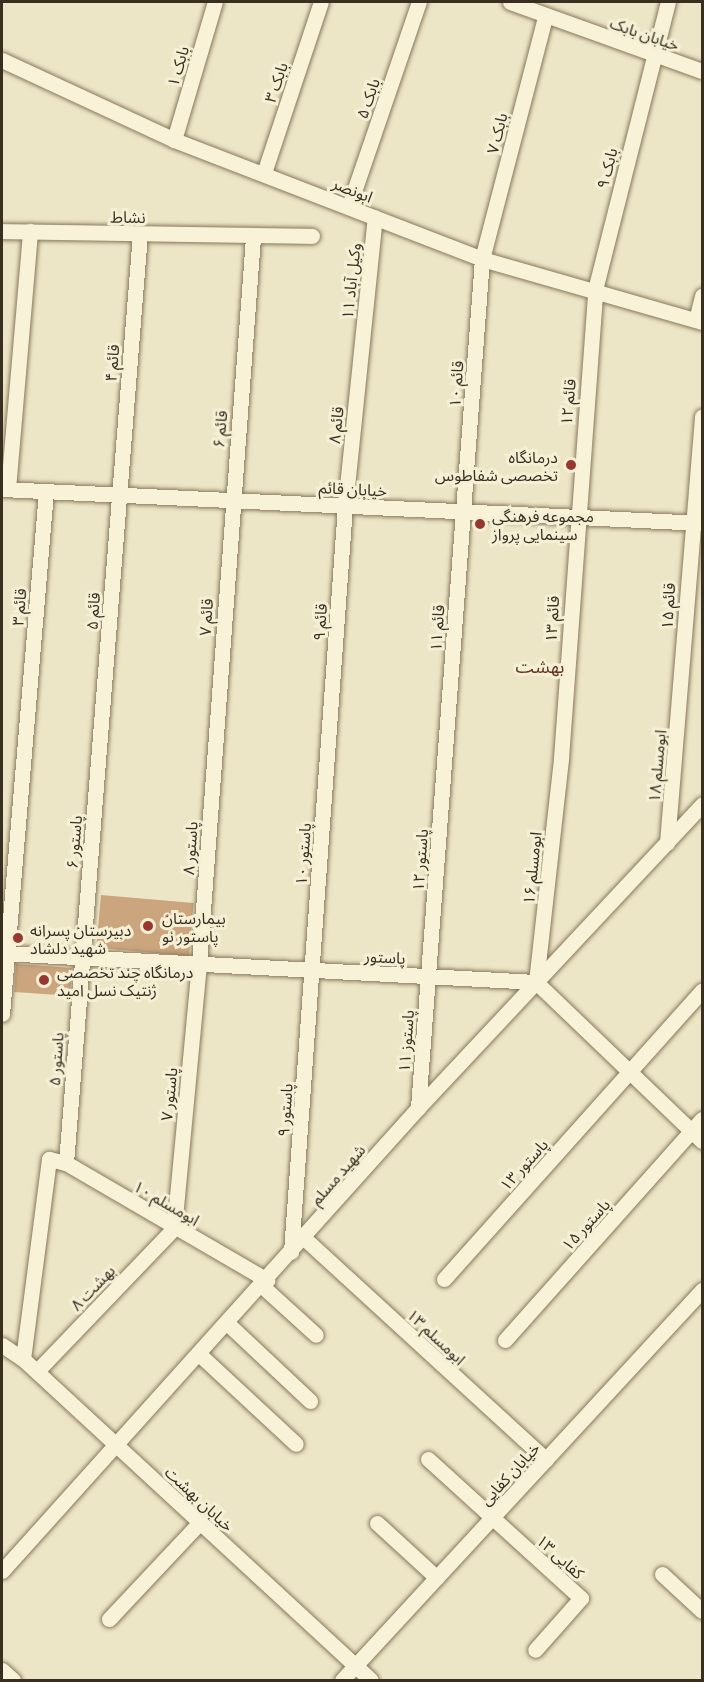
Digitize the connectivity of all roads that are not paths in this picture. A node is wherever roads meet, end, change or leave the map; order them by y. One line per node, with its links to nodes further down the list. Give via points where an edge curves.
1 (215, 2): 10 (street, بابک ۱)
2 (321, 2): 11 (street, بابک ۳)
3 (419, 2): 12 (street, بابک ۵)
4 (510, 2): 6 (street, خیابان بابک)
5 (668, 2): 7 (street, بابک ۹)
6 (545, 17): 7 (street, خیابان بابک); 19 (street, بابک ۷)
7 (652, 56): 9 (street, خیابان بابک); 20 (street, بابک ۹)
8 (2, 60): 10 (street, ابونصر)
9 (702, 71)
10 (174, 140): 11 (street, ابونصر)
11 (264, 173): 12 (street, ابونصر)
12 (350, 206): 13 (street, ابونصر)
13 (375, 218): 19 (street, ابونصر); 23 (street, وکیل آباد ۱۱)
14 (2, 231): 15 (street, نشاط)
15 (30, 231): 16 (street, نشاط); 25 (street)
16 (140, 234): 18 (street, نشاط); 27 (street, قائم ۴)
17 (312, 236): 18 (street, نشاط)
18 (253, 237): 28 (street, قائم ۶)
19 (482, 259): 20 (street, ابونصر); 30 (street, قائم ۱۰)
20 (595, 290): 22 (street, ابونصر); 31 (street, قائم ۱۲)
21 (702, 296): 22 (street)
22 (699, 321)
23 (362, 348): 29 (street, قائم ۸)
24 (702, 420): 32 (street, قائم ۱۵)
25 (5, 489): 26 (street, خیابان قائم)
26 (46, 491): 27 (street, خیابان قائم); 41 (street, قائم ۳)
27 (118, 495): 28 (street, خیابان قائم); 34 (street, قائم ۵)
28 (231, 500): 29 (street, خیابان قائم); 35 (street, قائم ۷)
29 (345, 506): 30 (street, خیابان قائم); 36 (street, قائم ۹)
30 (463, 512): 31 (street, خیابان قائم); 37 (street, قائم ۱۱)
31 (576, 517): 32 (street, خیابان قائم); 38 (street, قائم ۱۳)
32 (696, 523): 33 (street, قائم ۱۵)
33 (681, 692): 40 (street, ابومسلم ۱۸)
34 (101, 730): 42 (street, پاستور ۶)
35 (215, 735): 43 (street, پاستور ۸)
36 (328, 741): 44 (street, پاستور ۱۰)
37 (445, 747): 45 (street, پاستور ۱۲)
38 (561, 758): 46 (street, ابومسلم ۱۶)
39 (702, 804): 40 (street, شهید مسلم)
40 (667, 843): 46 (street, شهید مسلم)
41 (4, 953): 42 (street, پاستور); 48 (street, قائم ۳)
42 (81, 957): 43 (street, پاستور); 53 (street, پاستور ۵)
43 (199, 964): 44 (street, پاستور); 54 (street, پاستور ۷)
44 (312, 970): 45 (street, پاستور); 56 (street, پاستور ۹)
45 (428, 976): 46 (street, پاستور); 50 (street, پاستوز ۱۱)
46 (536, 982): 49 (street); 50 (street, شهید مسلم)
47 (702, 990): 49 (street, پاستور ۱۳)
48 (2, 1014)
49 (629, 1072): 52 (street); 57 (street, پاستور ۱۳)
50 (418, 1108): 55 (street, شهید مسلم)
51 (702, 1119): 52 (street, پاستور ۱۵)
52 (697, 1136): 62 (street, پاستور ۱۵)
53 (66, 1163): 54 (street, ابومسلم ۱۰); 65 (street, ابومسلم ۱۰, via 49,1160)
54 (174, 1228): 58 (street, ابومسلم ۱۰); 66 (street, بهشت ۸)
55 (304, 1238): 56 (street, شهید مسلم); 71 (street, ابومسلم ۱۳)
56 (291, 1252): 58 (street, شهید مسلم)
57 (444, 1279)
58 (264, 1282): 60 (street, شهید مسلم); 61 (street, ابومسلم ۱۰)
59 (702, 1290): 71 (street, خیابان کفایی)
60 (227, 1323): 64 (street, شهید مسلم); 67 (street)
61 (316, 1335)
62 (505, 1340)
63 (2, 1345): 65 (street, خیابان بهشت)
64 (199, 1354): 68 (street); 69 (street, شهید مسلم)
65 (23, 1359): 66 (street, خیابان بهشت)
66 (37, 1371): 69 (street, خیابان بهشت)
67 (310, 1401)
68 (296, 1444)
69 (117, 1445): 73 (street, خیابان بهشت); 75 (street, شهید مسلم)
70 (428, 1459): 72 (street)
71 (546, 1460): 72 (street, خیابان کفایی)
72 (492, 1518): 77 (street, خیابان کفایی); 80 (street, کفایی ۱۳, via 581,1598)
73 (200, 1522): 79 (street); 81 (street, خیابان بهشت)
74 (377, 1523): 77 (street)
75 (2, 1571)
76 (662, 1574): 78 (street)
77 (437, 1578): 81 (street, خیابان کفایی)
78 (702, 1611)
79 (109, 1619)
80 (535, 1650)
81 (355, 1666): 84 (street, خیابان کفایی); 85 (street, خیابان بهشت)
82 (2, 1670): 83 (street)
83 (13, 1680)
84 (342, 1680)
85 (371, 1680)

